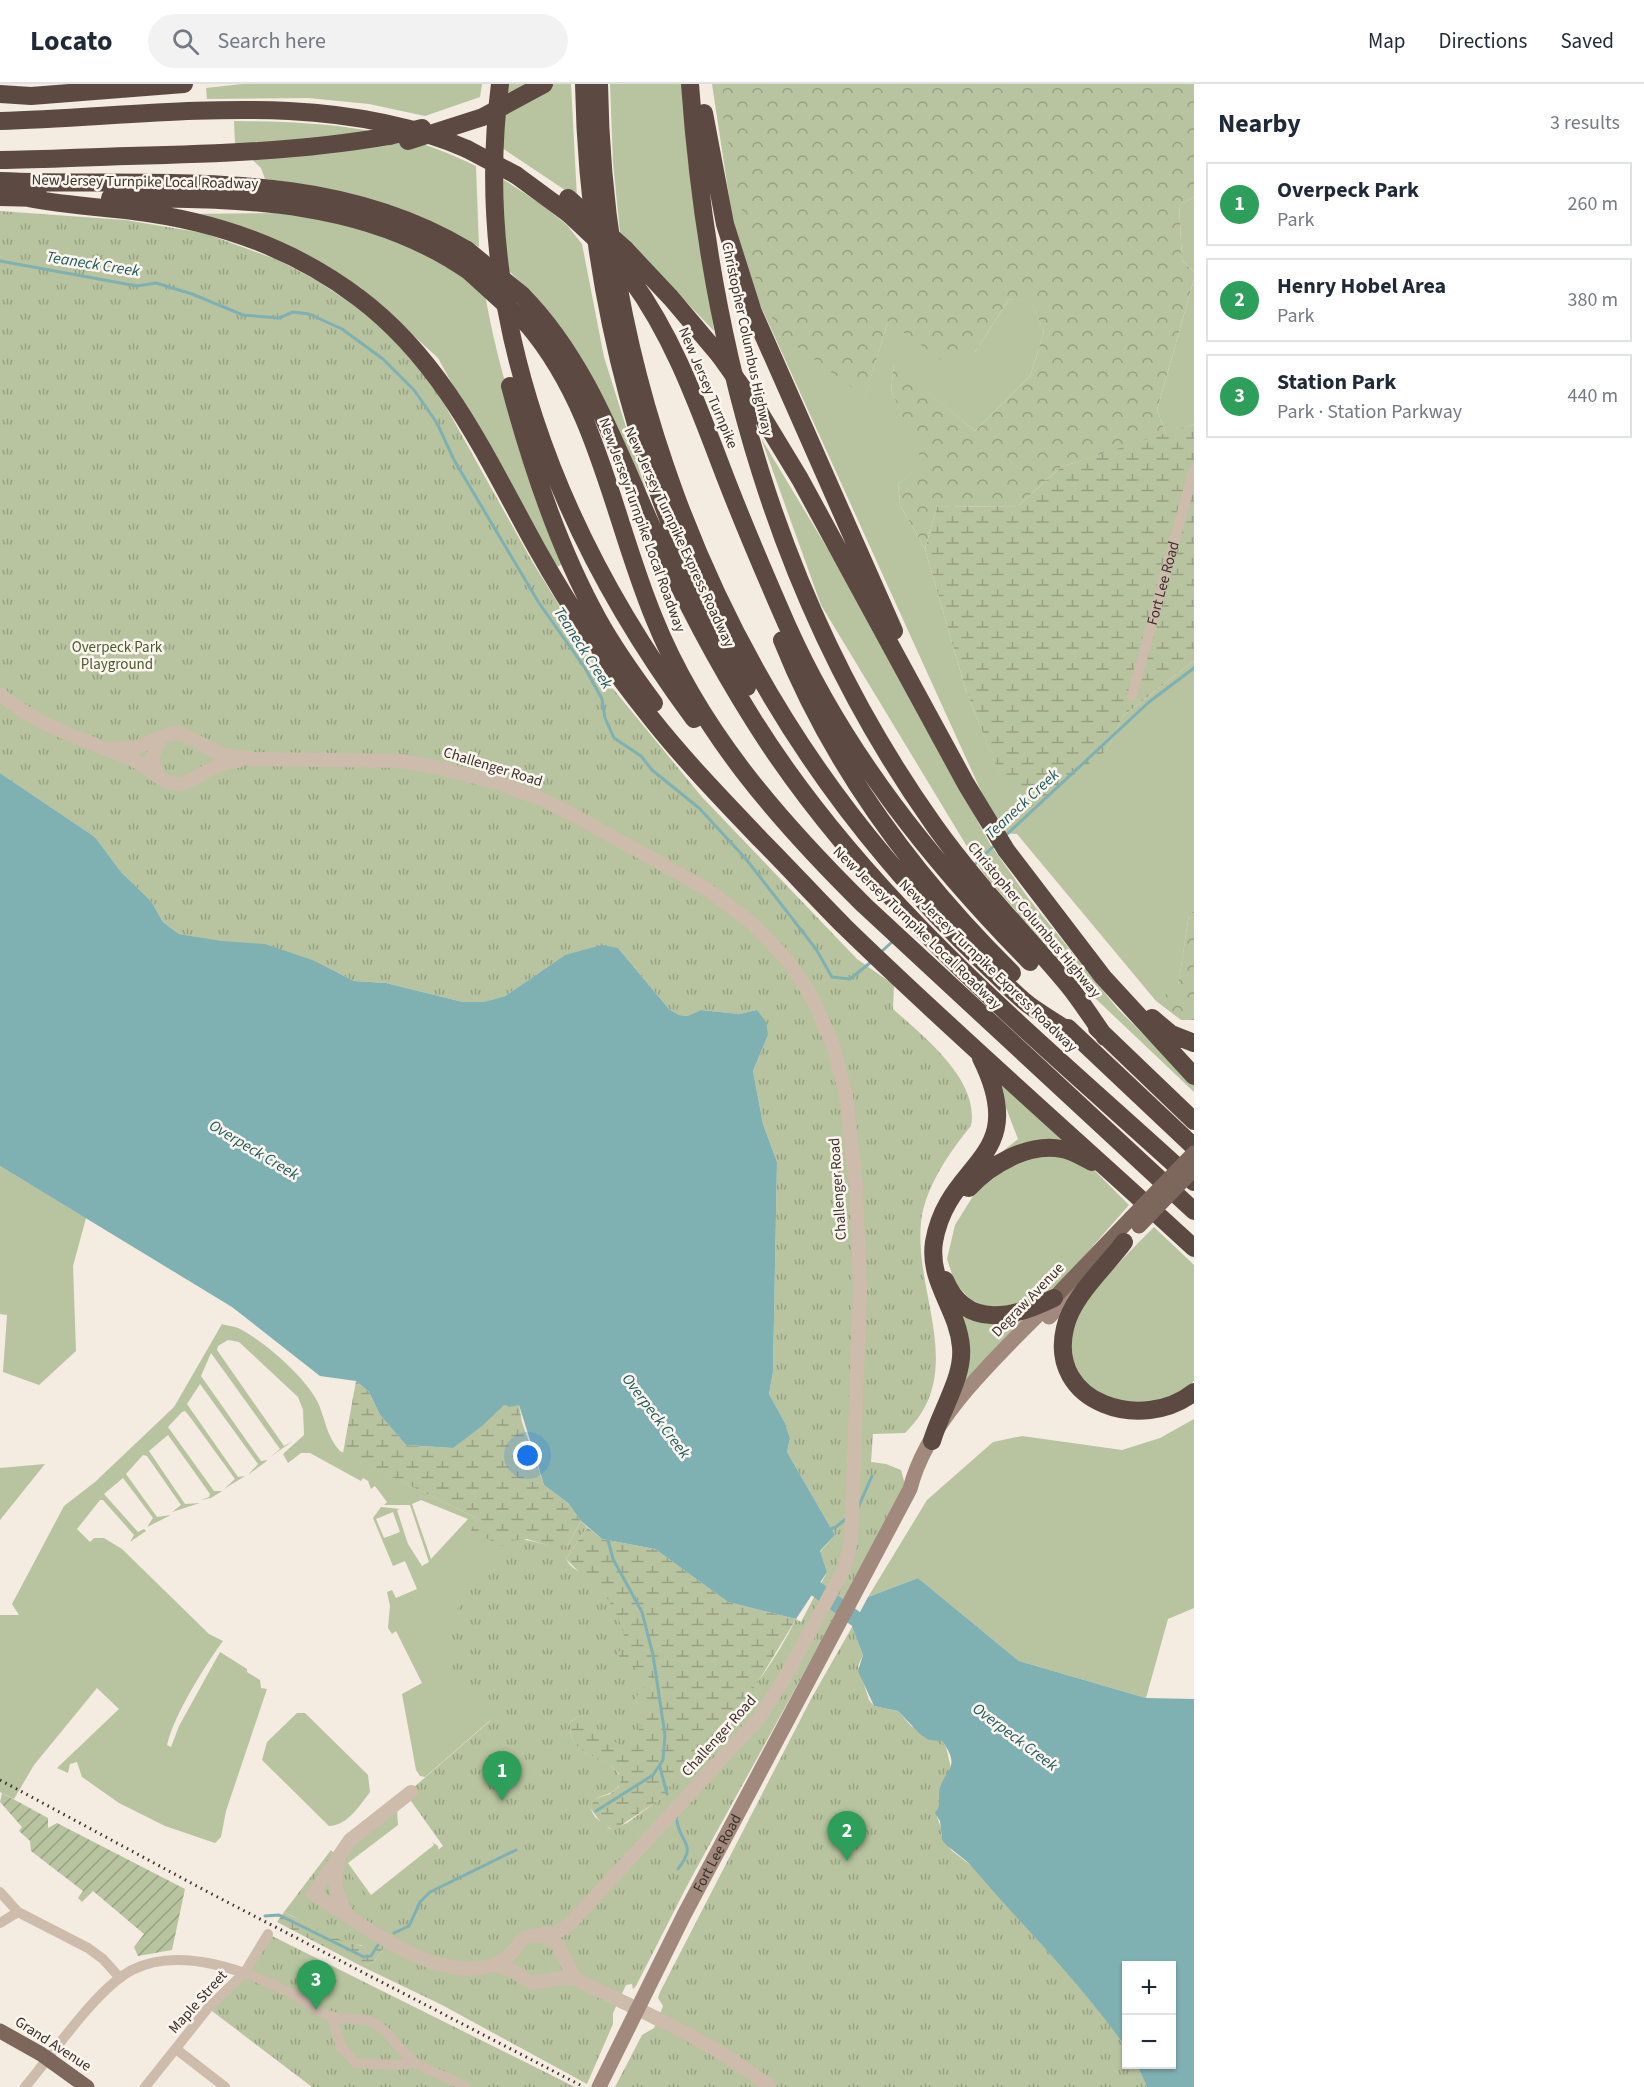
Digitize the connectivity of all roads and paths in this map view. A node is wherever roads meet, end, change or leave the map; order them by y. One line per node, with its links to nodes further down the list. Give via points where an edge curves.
1 (85, 84): 10 (highway)
2 (184, 84): 10 (highway, via 31,96)
3 (500, 84): 18 (highway, via 494,178)
4 (526, 84): 12 (highway, bridge, via 461,115 389,136 290,148)
5 (544, 84): 12 (highway, bridge, via 483,117 408,141 330,153 232,160 122,164)
6 (584, 84): 31 (highway, via 588,177 601,278 639,438 698,592 745,684 792,760)
7 (599, 84): 34 (highway, via 603,172 620,293 645,404 681,511 730,622 779,712 842,804)
8 (690, 84): 33 (highway, Christopher Columbus Highway, via 700,183 722,319 741,410 767,498 804,595 849,687)
9 (700, 84): 23 (highway, via 721,209 753,312)
10 (0, 93)
11 (0, 121): 17 (highway, bridge, via 230,112 323,113 384,120 468,149)
12 (88, 159): 13 (highway)
13 (0, 160)
14 (0, 181): 31 (highway, New Jersey Turnpike Express Roadway, bridge, via 213,183 296,190 396,215 467,250 522,295 579,369 709,644 762,734)
15 (0, 197): 16 (highway, New Jersey Turnpike Local Roadway)
16 (28, 198): 30 (highway, New Jersey Turnpike Local Roadway, bridge, via 222,199 302,207 363,220 439,251 506,301 558,366 586,422 647,600 669,651 703,713); 32 (highway, via 71,207 170,217 247,237 330,277 388,322 450,394 550,571 609,663 707,785)
17 (568, 206): 20 (highway, New Jersey Turnpike, bridge, via 631,279 673,348); 23 (highway, bridge, via 625,249 676,303 757,408)
18 (502, 292): 30 (highway, via 516,361 534,420 589,552 669,684 717,749); 32 (highway, via 502,355 511,390 540,483 579,581 609,638 644,690)
19 (1194, 469): 22 (street, Fort Lee Road)
20 (740, 517): 33 (highway, via 796,644 834,717 880,787); 34 (highway, New Jersey Turnpike Express Roadway, via 753,566 777,629 821,725)
21 (0, 694): 26 (street, Challenger Road, via 48,726)
22 (1132, 696)
23 (931, 718): 35 (highway, via 1006,850)
24 (160, 740): 25 (street, Challenger Road, via 180,733); 26 (street, Challenger Road, via 135,748); 28 (street, via 152,758)
25 (197, 742): 27 (street, Challenger Road, via 223,755); 29 (street, via 202,759)
26 (104, 749): 28 (street, Challenger Road)
27 (252, 759): 29 (street, Challenger Road, via 222,763); 61 (street, Challenger Road, via 400,761 477,777 543,800 707,889 753,924 789,962 813,999 836,1053 846,1095 856,1185 860,1275 851,1542 844,1569 759,1718)
28 (158, 775): 29 (street, Challenger Road, via 175,784)
29 (196, 775)
30 (759, 792): 45 (highway, New Jersey Turnpike Local Roadway, via 822,863 888,928)
31 (817, 813): 44 (highway, New Jersey Turnpike Express Roadway, via 920,929)
32 (759, 837): 37 (highway, via 884,964)
33 (954, 867): 39 (highway, via 1105,1037)
34 (926, 893): 40 (highway, New Jersey Turnpike Express Roadway)
35 (1089, 957): 36 (highway, via 1163,1029); 38 (highway)
36 (1194, 1043)
37 (977, 1049): 43 (highway); 52 (highway, via 996,1092 998,1117 991,1143 946,1207 935,1237 934,1271 957,1327 962,1353)
38 (1194, 1076)
39 (1194, 1121)
40 (1194, 1147)
41 (1194, 1153): 46 (main road, Degraw Avenue, bridge)
42 (1194, 1169): 46 (main road, Degraw Avenue, bridge)
43 (1112, 1173): 48 (highway); 50 (highway, via 1066,1150 1032,1151 980,1177 953,1211 943,1238 941,1263 946,1283 958,1300 978,1312 999,1316 1026,1311)
44 (1194, 1182)
45 (1194, 1211)
46 (1135, 1222): 47 (main road, Degraw Avenue); 50 (main road, Degraw Avenue)
47 (1124, 1242): 51 (highway, via 1067,1320 1063,1347 1071,1374 1081,1389 1099,1402 1130,1412 1163,1408); 53 (main road, Degraw Avenue, via 981,1389)
48 (1188, 1242): 49 (highway)
49 (1194, 1253)
50 (1054, 1298): 52 (main road, Degraw Avenue, via 969,1389)
51 (1194, 1392)
52 (932, 1442): 53 (main road, Degraw Avenue)
53 (910, 1489): 54 (main road, Degraw Avenue)
54 (839, 1621): 72 (main road, Fort Lee Road)
55 (411, 1792): 56 (street, via 351,1840)
56 (340, 1854): 59 (street, via 334,1876 336,1895); 59 (street, via 313,1894)
57 (0, 1892): 58 (street)
58 (18, 1912): 60 (street); 69 (street, via 87,1948)
59 (346, 1914): 66 (street, via 432,1964 452,1968)
60 (0, 1923)
61 (570, 1924): 63 (street, Challenger Road); 65 (street, Challenger Road)
62 (268, 1934): 67 (street, Maple Street)
63 (543, 1935): 64 (street, via 526,1937); 65 (street, via 554,1940)
64 (516, 1948): 66 (street); 68 (street, via 513,1962)
65 (562, 1954): 70 (street); 71 (street, via 560,1969)
66 (493, 1965): 68 (street)
67 (245, 1972): 69 (street, via 212,1964 174,1962 135,1969); 73 (street); 75 (street, Maple Street, via 208,2008)
68 (521, 1977): 71 (street, via 536,1983)
69 (120, 1978): 76 (street)
70 (575, 1979): 71 (street); 72 (street)
71 (548, 1981)
72 (638, 2009): 83 (main road, Fort Lee Road); 84 (street, via 679,2028)
73 (332, 2017): 77 (street, via 364,2019 376,2024); 77 (street, via 342,2046 356,2063)
74 (0, 2031): 76 (main road, Grand Avenue)
75 (176, 2049): 80 (street, Maple Street); 81 (street)
76 (49, 2059): 78 (street); 79 (main road, Grand Avenue)
77 (414, 2062): 82 (street)
78 (25, 2087)
79 (87, 2087)
80 (145, 2087)
81 (225, 2087)
82 (466, 2087)
83 (598, 2087)
84 (770, 2087)

